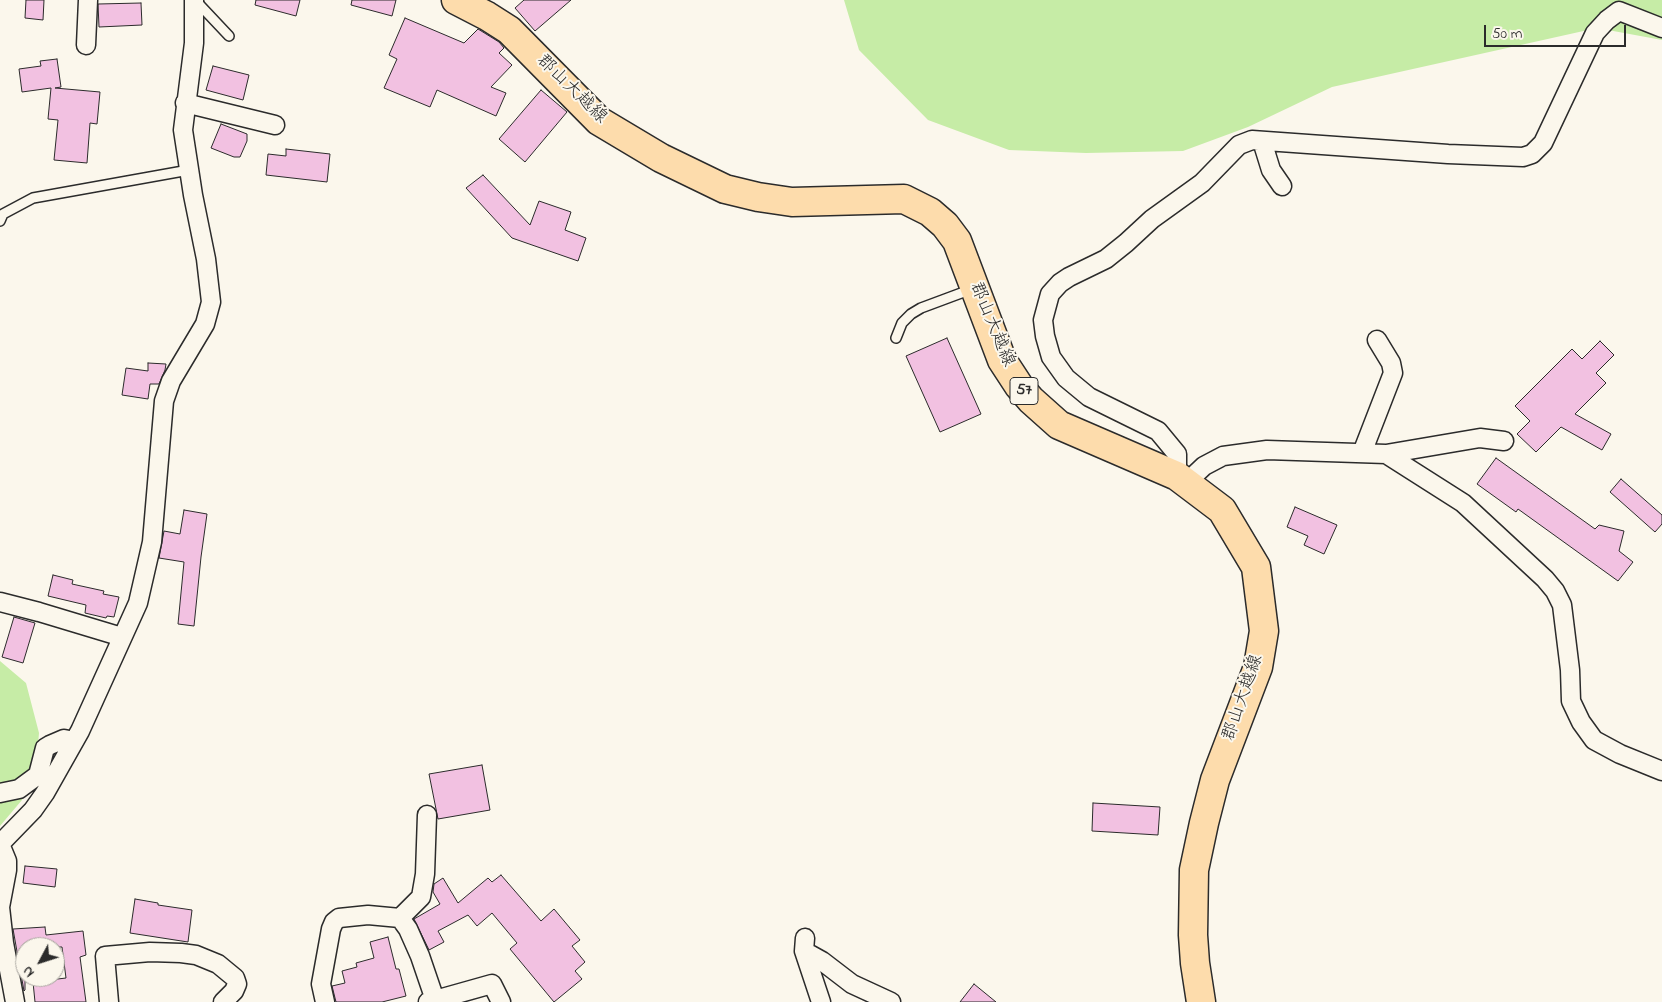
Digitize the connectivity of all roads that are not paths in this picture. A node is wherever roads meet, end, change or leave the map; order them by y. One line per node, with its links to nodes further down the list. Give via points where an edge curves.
1 (88, 0): 6 (street)
2 (194, 0): 5 (lane); 7 (street, via 194,43)
3 (456, 0): 13 (main road, 郡山大越線 / 57, via 509,30 599,122 661,158 725,189 792,202 904,199 918,205 952,233)
4 (1662, 28): 9 (street, via 1619,11 1607,20 1595,33 1543,143 1532,154 1523,157)
5 (229, 36)
6 (86, 46)
7 (186, 103): 8 (street); 10 (street, via 183,130)
8 (275, 125)
9 (1262, 141): 11 (street, via 1271,170); 19 (street, via 1252,140 1239,145 1202,184 1152,219 1106,259 1060,283 1050,294 1046,305 1043,320 1045,336 1051,357 1066,378 1089,397 1158,431 1177,454)
10 (189, 170): 12 (lane, via 33,198 3,214); 21 (street, via 211,302 205,324 171,381 164,401 152,542 138,603)
11 (1282, 186)
12 (0, 221)
13 (975, 288): 14 (lane, via 911,314 902,323); 19 (main road, 郡山大越線 / 57, via 1002,360 1019,386 1044,413 1059,425)
14 (896, 338)
15 (1377, 340): 17 (street, via 1393,373)
16 (1504, 441): 18 (street, via 1480,438)
17 (1362, 453): 18 (street); 19 (street, via 1267,450 1223,456)
18 (1386, 454): 23 (street, via 1463,503 1545,580 1562,605 1571,701 1581,722 1594,740)
19 (1181, 479): 36 (main road, 郡山大越線 / 57, via 1222,510 1256,567 1264,631 1258,666 1215,780 1194,870 1193,935)
20 (0, 602): 21 (street)
21 (122, 637): 22 (street)
22 (74, 740): 24 (street, via 64,739 45,748 38,775 19,788); 26 (street, via 33,810)
23 (1662, 771)
24 (0, 793)
25 (427, 815): 27 (street, via 421,897)
26 (0, 844): 29 (street, via 7,870 0,907)
27 (400, 918): 28 (street, via 420,956); 32 (street, via 368,915 339,918 334,922 321,984)
28 (432, 1001): 33 (street, via 492,984)
29 (15, 1002)
30 (109, 1002): 31 (street, via 105,956 181,952 218,964 235,978 238,984)
31 (223, 1002)
32 (325, 1002)
33 (502, 1002)
34 (821, 1002): 35 (street, via 804,945 852,984)
35 (891, 1002)
36 (1201, 1002)

